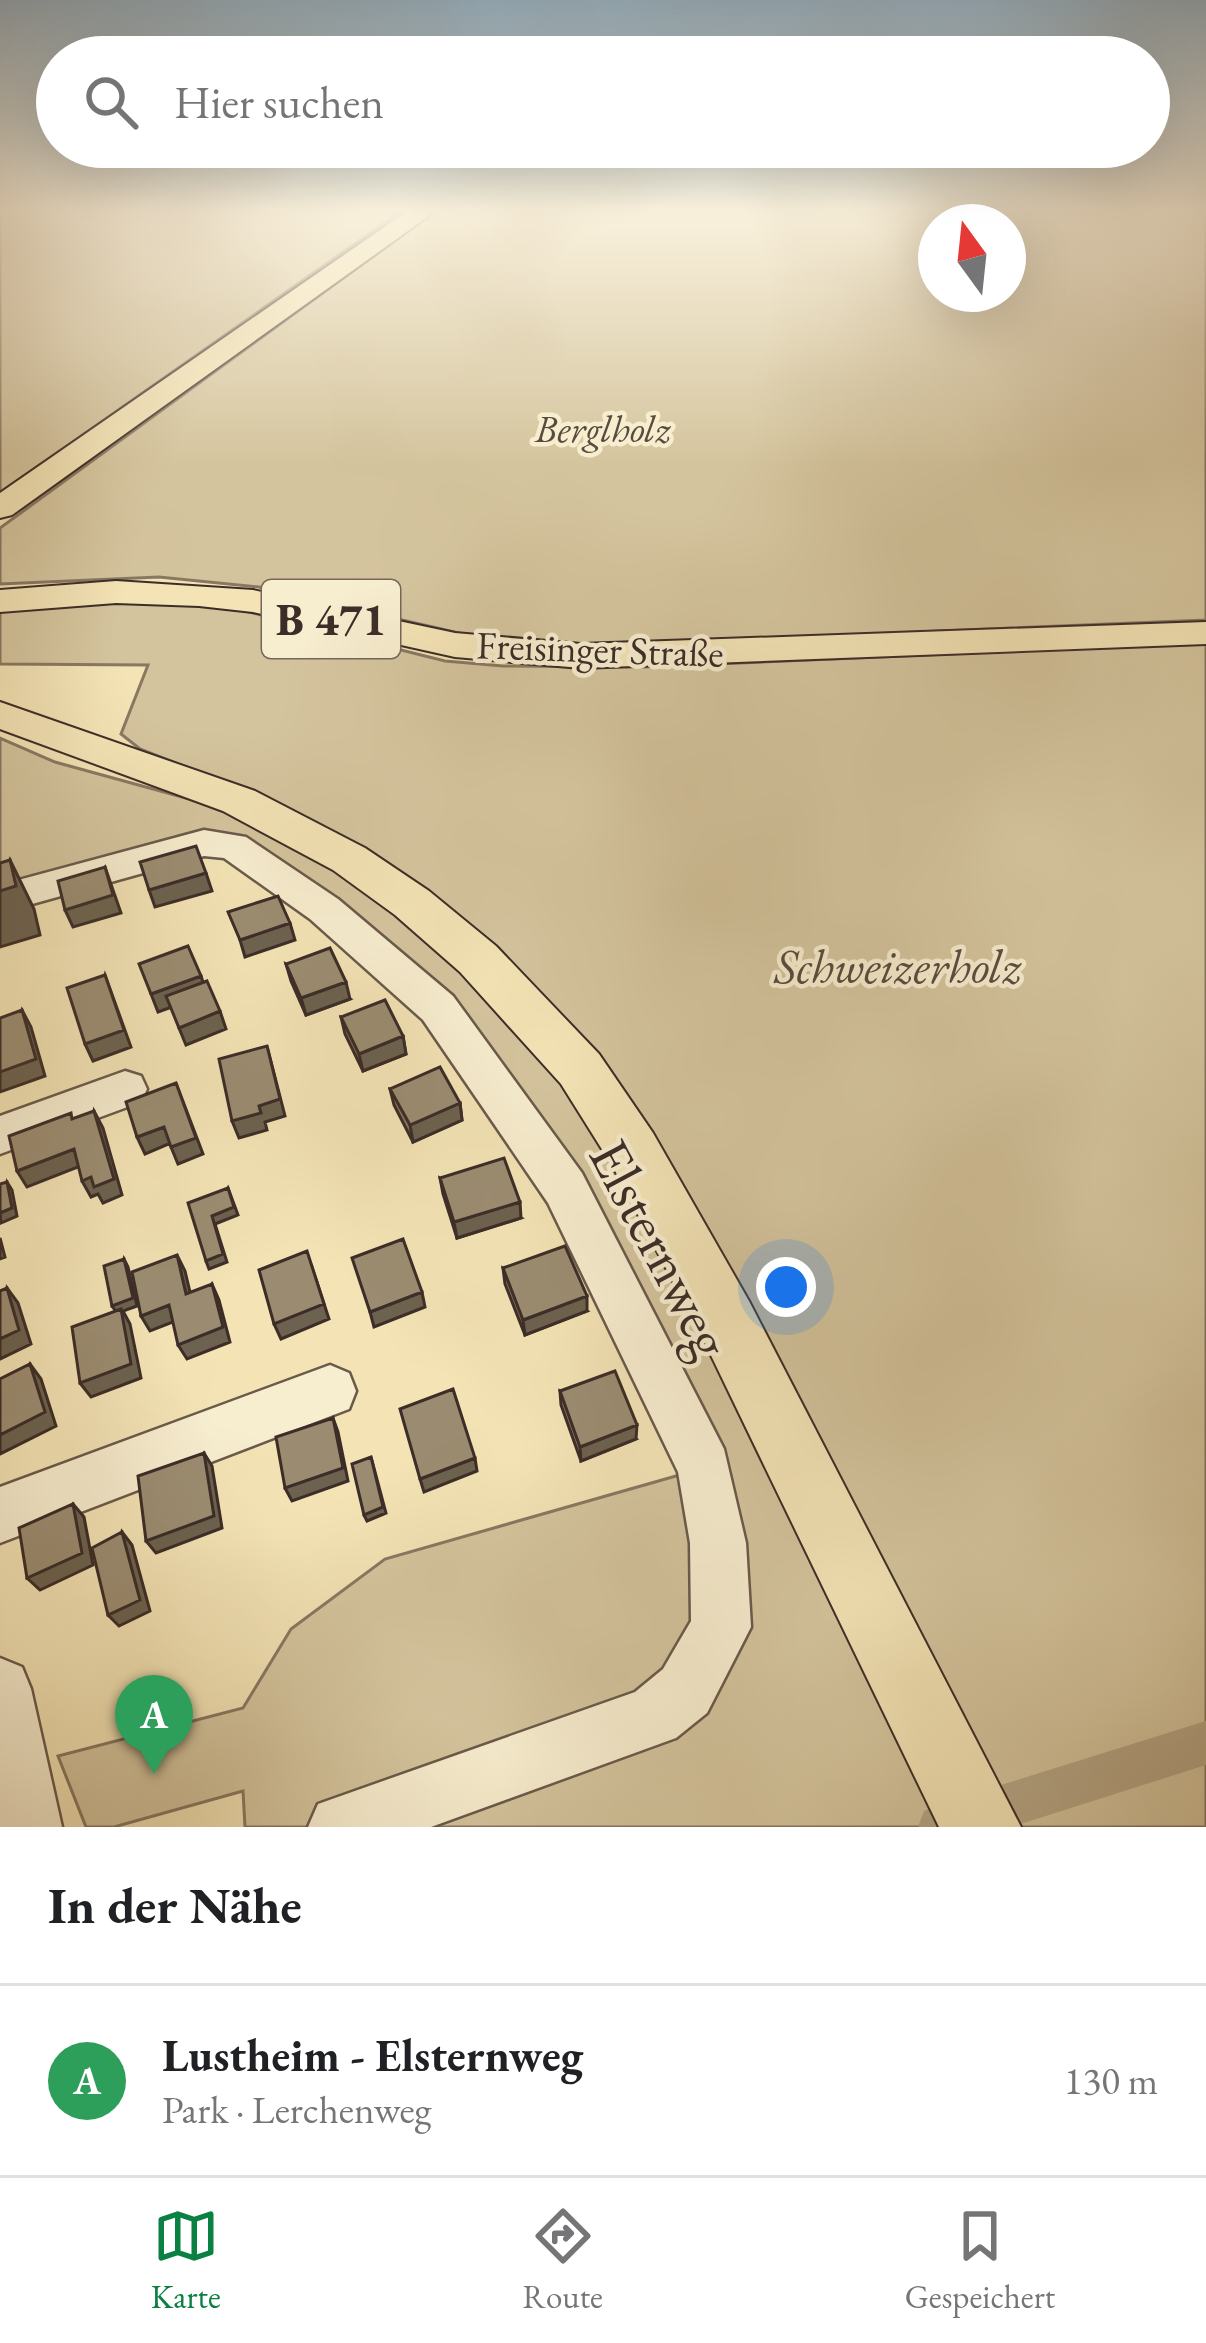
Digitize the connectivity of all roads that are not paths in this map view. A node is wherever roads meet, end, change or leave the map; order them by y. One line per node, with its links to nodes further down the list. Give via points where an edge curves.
1 (303, 295): 2 (main road)
2 (0, 508)
3 (0, 602): 4 (main road, Freisinger Straße / B 471, via 199,595 455,645 580,656)
4 (1206, 633)
5 (9, 720): 14 (main road, via 239,801 349,860 478,959 580,1069 727,1322)
6 (0, 899): 13 (street, Elsternweg, via 204,843 232,846 324,909 438,1008 565,1188 705,1468 721,1627 685,1691 654,1716)
7 (125, 1089): 8 (street)
8 (0, 1135)
9 (330, 1391): 10 (street)
10 (0, 1515)
11 (0, 1689): 12 (street)
12 (30, 1827)
13 (341, 1827)
14 (981, 1827)

